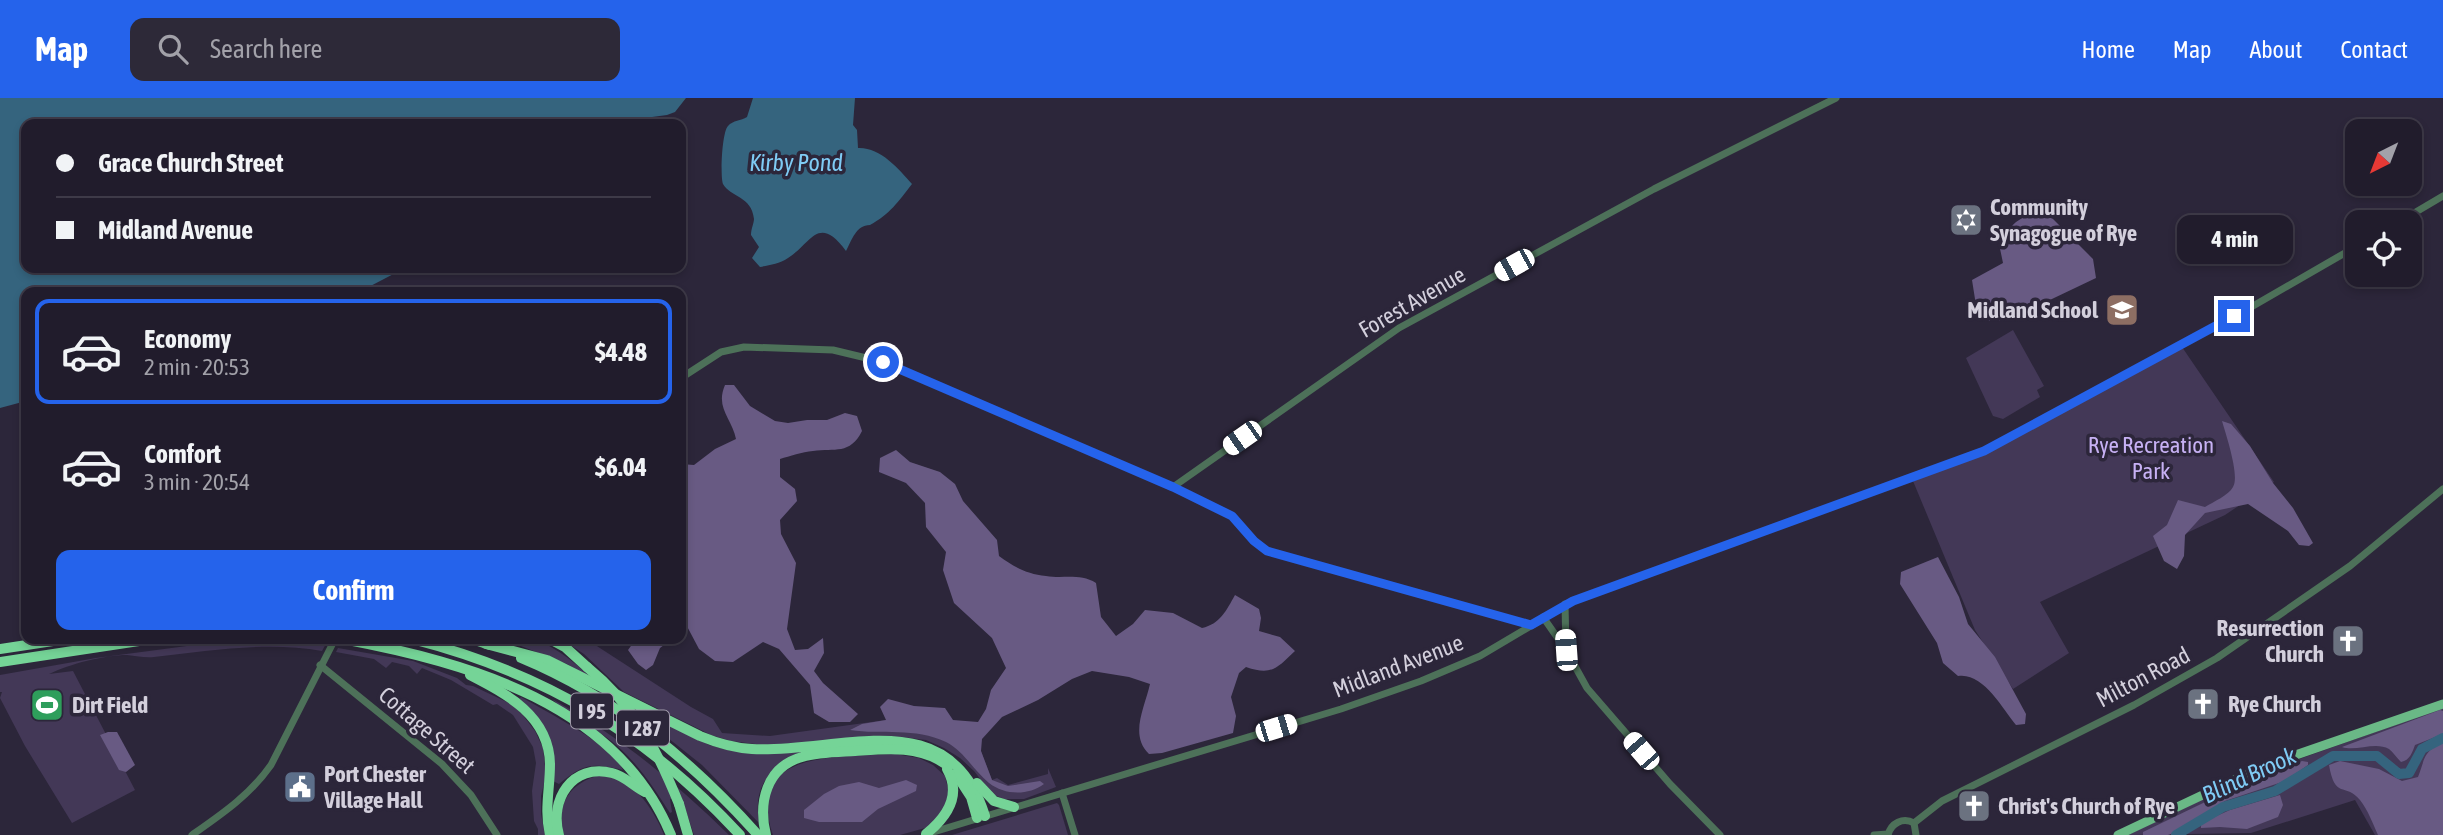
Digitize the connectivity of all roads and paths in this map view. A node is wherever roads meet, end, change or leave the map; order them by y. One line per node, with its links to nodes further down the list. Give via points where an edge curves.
1 (1836, 98): 6 (street, Forest Avenue, via 1654,189 1399,328)
2 (2443, 196): 3 (street)
3 (2419, 210)
4 (2345, 253): 8 (street, Midland Avenue, via 1984,451)
5 (686, 375): 6 (street, via 736,348 846,351 883,362)
6 (1173, 487): 10 (street, via 1232,516 1267,551)
7 (2443, 489): 30 (street, Milton Road, via 2350,566 2217,658 2144,700 1942,801)
8 (1565, 604): 9 (street, Midland Avenue); 20 (street)
9 (1543, 617): 10 (street, Midland Avenue); 20 (street)
10 (1531, 625): 26 (street, Midland Avenue, via 1480,656 1405,688)
11 (33, 644): 19 (highway)
12 (119, 644): 22 (highway)
13 (332, 644): 23 (street)
14 (366, 644): 21 (highway, I 287)
15 (430, 644): 38 (highway, I 95, via 509,669 592,711 669,766)
16 (488, 644): 39 (highway, I 95, via 552,671 636,722 692,767)
17 (490, 644): 25 (highway, via 547,660 725,745 761,749 903,741 920,744)
18 (559, 644): 37 (highway, I 287, bridge, via 618,694 642,727 659,757)
19 (0, 649)
20 (1566, 650): 42 (street, via 1594,697)
21 (440, 660): 27 (highway, I 287, via 508,684 580,723 622,759); 34 (highway, via 514,699 538,725 549,756 546,812)
22 (0, 662)
23 (320, 665): 32 (street, via 282,748 259,781); 33 (street, Cottage Street, via 442,764 471,795)
24 (2443, 704): 46 (main road, via 2264,766)
25 (943, 759): 28 (highway, via 963,766 994,801); 29 (highway, via 971,781); 31 (highway, via 953,797 943,819); 40 (highway, via 897,749 793,760 776,773 764,793)
26 (1062, 793): 28 (street, Midland Avenue); 41 (street)
27 (650, 794): 35 (highway, via 615,773 586,773 560,796 555,816); 36 (highway, I 287)
28 (1014, 807): 29 (street, Midland Avenue)
29 (981, 817): 31 (street, Midland Avenue)
30 (1914, 823): 44 (street, Milton Road, via 1900,822); 45 (street)
31 (925, 834)
32 (192, 835)
33 (498, 835)
34 (550, 835)
35 (559, 835)
36 (671, 835)
37 (688, 835)
38 (740, 835)
39 (758, 835)
40 (766, 835)
41 (1076, 835)
42 (1720, 835)
43 (1874, 835): 44 (street, Milton Road)
44 (1888, 835)
45 (1916, 835)
46 (2119, 835)

